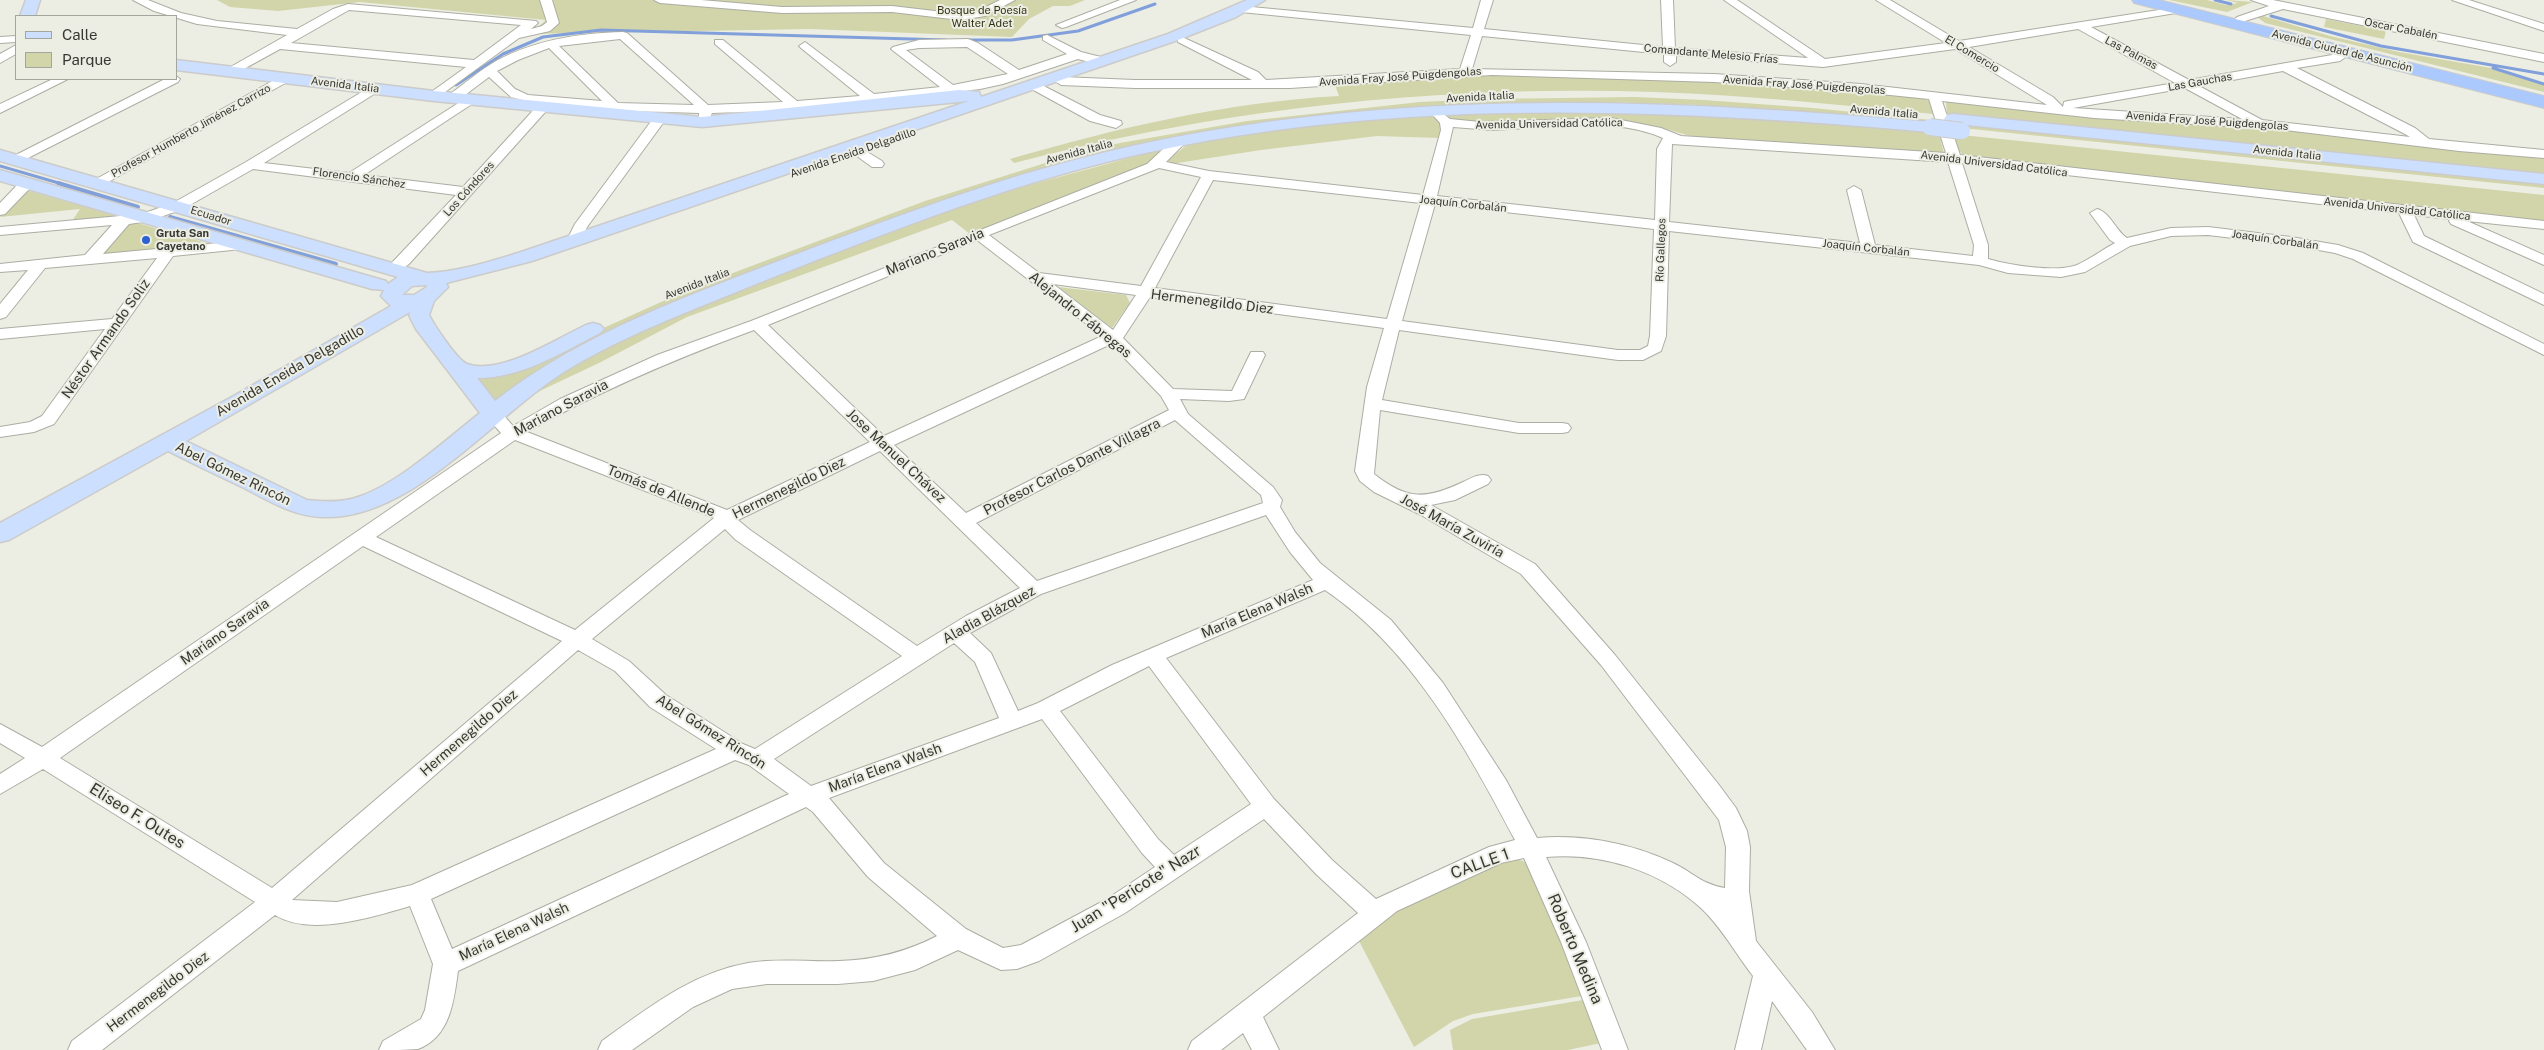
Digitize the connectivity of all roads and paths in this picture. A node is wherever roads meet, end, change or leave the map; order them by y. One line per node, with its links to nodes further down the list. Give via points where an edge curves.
1 (33, 0): 19 (main road)
2 (139, 0): 20 (street)
3 (546, 0): 28 (street, via 554,24)
4 (660, 0): 5 (street, via 782,10 892,9 960,17 981,14)
5 (1008, 0)
6 (1130, 0): 23 (street)
7 (1270, 0): 17 (main road, Avenida Eneida Delgadillo)
8 (1487, 0): 27 (street)
9 (1667, 0): 41 (street)
10 (1730, 0): 47 (street)
11 (1882, 0): 37 (street, El Comercio)
12 (2140, 0): 18 (highway, Avenida Ciudad de Asunción)
13 (2164, 0): 22 (highway, Avenida Ciudad de Asunción)
14 (2297, 0): 16 (street)
15 (2458, 0): 25 (street)
16 (2270, 2): 22 (street); 44 (street, Oscar Cabalén)
17 (1249, 7): 27 (street, Comandante Melesio Frías); 32 (main road, Avenida Eneida Delgadillo); 46 (main road, Avenida Eneida Delgadillo)
18 (2178, 10): 22 (highway, Avenida Ciudad de Asunción); 24 (street, Comandante Melesio Frías)
19 (28, 15)
20 (173, 15)
21 (178, 17): 26 (street)
22 (2231, 20): 42 (highway, Avenida Ciudad de Asunción); 66 (highway, Avenida Ciudad de Asunción)
23 (1062, 25)
24 (2080, 26): 37 (street, Comandante Melesio Frías); 63 (street, Las Palmas)
25 (2544, 28)
26 (300, 32): 28 (street, via 337,11 359,7 532,23); 34 (street)
27 (1477, 32): 41 (street, Comandante Melesio Frías); 54 (street)
28 (516, 36): 48 (street)
29 (1047, 38): 43 (street)
30 (15, 39): 31 (street)
31 (0, 40)
32 (1182, 40): 60 (main road, Avenida Eneida Delgadillo); 61 (street, via 1254,75)
33 (718, 42): 77 (street)
34 (280, 45): 48 (street); 53 (street)
35 (552, 45): 52 (street, via 514,57); 76 (street); 81 (street, via 590,35 623,35 661,67)
36 (974, 45): 39 (street, via 919,44); 62 (street)
37 (1958, 45): 47 (street, Comandante Melesio Frías); 79 (street, El Comercio)
38 (805, 46): 72 (street)
39 (897, 49): 73 (street)
40 (15, 50): 45 (street)
41 (1669, 51): 47 (street, Comandante Melesio Frías); 56 (street)
42 (2344, 52): 50 (street, Las Gauchas, via 2336,58); 75 (highway, Avenida Ciudad de Asunción)
43 (1077, 55): 46 (street); 62 (street)
44 (2542, 56)
45 (0, 59)
46 (1101, 61): 62 (main road, Avenida Eneida Delgadillo)
47 (1823, 63): 65 (street)
48 (476, 64): 67 (street)
49 (178, 65): 51 (main road, Avenida Italia)
50 (2285, 67): 63 (street, Las Gauchas); 90 (street, via 2410,131)
51 (195, 68): 53 (main road, Avenida Italia); 55 (street)
52 (490, 71): 68 (street); 70 (street)
53 (231, 72): 57 (main road, Avenida Italia)
54 (1465, 72): 56 (street, Avenida Fray José Puigdengolas); 61 (street, Avenida Fray José Puigdengolas)
55 (178, 76)
56 (1671, 76): 65 (street, Avenida Fray José Puigdengolas)
57 (285, 78): 64 (main road, Avenida Italia); 103 (street, Profesor Humberto Jiménez Carrizo)
58 (60, 80): 80 (street)
59 (171, 80): 93 (street)
60 (1061, 81): 61 (street, Avenida Fray José Puigdengolas); 62 (main road, Avenida Eneida Delgadillo)
61 (1262, 83)
62 (1027, 84): 73 (street, via 990,83); 74 (main road, Avenida Eneida Delgadillo); 74 (main road); 85 (street, via 1095,118)
63 (2187, 84): 79 (street, Las Gauchas); 86 (street, Las Palmas)
64 (375, 88): 67 (main road, Avenida Italia); 95 (street)
65 (1861, 88): 69 (street, Avenida Fray José Puigdengolas)
66 (2544, 94)
67 (434, 96): 70 (main road, Avenida Italia)
68 (521, 97): 76 (street)
69 (1935, 97): 79 (street, Avenida Fray José Puigdengolas); 94 (street)
70 (453, 98): 71 (main road, Avenida Italia)
71 (471, 99): 78 (main road, Avenida Italia); 100 (street)
72 (872, 99): 73 (street); 77 (street)
73 (943, 100): 74 (main road, Avenida Eneida Delgadillo); 81 (main road, Avenida Italia); 119 (main road, Avenida Eneida Delgadillo)
74 (982, 101): 91 (main road, Avenida Eneida Delgadillo)
75 (2544, 102)
76 (614, 106): 81 (street)
77 (795, 106): 81 (street)
78 (543, 107): 83 (main road, Avenida Italia); 105 (street, Los Cóndores)
79 (2057, 108): 86 (street, Avenida Fray José Puigdengolas)
80 (0, 109)
81 (704, 116): 83 (main road, Avenida Italia)
82 (1440, 116): 84 (main road, Avenida Italia, via 1553,106 1676,107); 88 (street, Avenida Universidad Católica, via 1494,126 1608,121 1638,124 1663,131); 89 (main road, Avenida Italia, via 1310,121); 107 (street, José María Zuviría, via 1446,130)
83 (660, 119): 119 (street, via 580,226)
84 (1927, 122): 87 (main road, Avenida Italia, bridge); 144 (main road, Avenida Italia, via 1710,98 1529,95 1341,106 1183,128 1023,167 904,207 652,301 507,368 484,374)
85 (1116, 124)
86 (2260, 124): 90 (street, Avenida Fray José Puigdengolas)
87 (1957, 125): 101 (main road, Avenida Italia); 106 (main road, Avenida Italia)
88 (1679, 140): 94 (street, Avenida Universidad Católica); 115 (street, Río Gallegos, via 1668,141 1664,149)
89 (1180, 141): 97 (street, Mariano Saravia); 148 (main road, Avenida Italia, via 1110,156 987,192 732,287 579,354 538,379)
90 (2426, 143): 92 (street, Avenida Fray José Puigdengolas)
91 (859, 151): 96 (street); 131 (main road, Avenida Eneida Delgadillo, via 503,274)
92 (2544, 154)
93 (8, 157): 103 (main road, Ecuador)
94 (1953, 158): 110 (street, Avenida Universidad Católica); 125 (street, via 1981,245)
95 (251, 164): 100 (street, Florencio Sánchez); 109 (street)
96 (877, 164)
97 (1158, 164): 99 (street, Joaquín Corbalán); 118 (street, Mariano Saravia)
98 (0, 175): 102 (main road, Ecuador)
99 (1209, 175): 107 (street, Joaquín Corbalán); 132 (street)
100 (352, 177): 105 (street, Florencio Sánchez)
101 (2544, 179)
102 (27, 183): 108 (street); 113 (main road, Ecuador)
103 (96, 183): 109 (main road, Ecuador)
104 (1854, 190): 122 (street)
105 (467, 192): 129 (street, Los Cóndores)
106 (2544, 192)
107 (1429, 200): 115 (street, Joaquín Corbalán); 138 (street, José María Zuviría)
108 (3, 205)
109 (178, 206): 113 (street); 129 (main road, Ecuador)
110 (2405, 210): 112 (street, Avenida Universidad Católica); 134 (street, via 2418,239)
111 (2098, 214): 120 (street)
112 (2446, 214): 116 (street, Avenida Universidad Católica); 126 (street)
113 (144, 218): 114 (street); 121 (main road, Ecuador)
114 (125, 219): 117 (street); 124 (street)
115 (1662, 226): 122 (street, Joaquín Corbalán); 143 (street, Río Gallegos, via 1657,342 1650,352)
116 (2544, 226)
117 (0, 231)
118 (979, 234): 130 (street, Alejandro Fábregas); 137 (street, Mariano Saravia)
119 (574, 240): 131 (main road, Avenida Eneida Delgadillo)
120 (2125, 243): 125 (street, Joaquín Corbalán, via 2072,271 2008,269); 141 (street, Joaquín Corbalán, via 2170,232 2208,231 2338,249 2358,256)
121 (242, 245): 123 (street); 133 (main road, Ecuador, via 373,282)
122 (1868, 248): 125 (street, Joaquín Corbalán)
123 (168, 252): 124 (street); 136 (street, Néstor Armando Soliz)
124 (91, 258): 127 (street)
125 (1980, 261)
126 (2544, 261)
127 (40, 264): 128 (street); 135 (street)
128 (0, 268)
129 (393, 270): 131 (main road, Ecuador)
130 (1034, 277): 132 (street); 140 (street, Alejandro Fábregas)
131 (425, 290): 133 (main road, Avenida Eneida Delgadillo, via 402,284); 144 (main road, via 419,315 423,325); 152 (main road, Avenida Eneida Delgadillo, via 238,403)
132 (1145, 293): 138 (street, Hermenegildo Diez); 140 (street, Hermenegildo Diez)
133 (391, 295): 152 (main road, Avenida Eneida Delgadillo, via 370,315 210,406)
134 (2544, 300)
135 (0, 314)
136 (117, 322): 139 (street); 150 (street, Néstor Armando Soliz, via 48,420 42,425)
137 (757, 324): 151 (street, Mariano Saravia, via 648,365 566,403); 153 (street, Jose Manuel Chávez)
138 (1392, 325): 143 (street, Hermenegildo Diez); 146 (street, José María Zuviría)
139 (0, 334)
140 (1114, 338): 145 (street, Alejandro Fábregas); 153 (street, Hermenegildo Diez)
141 (2544, 350)
142 (1257, 355): 145 (street, via 1238,395)
143 (1634, 356)
144 (458, 368): 148 (main road)
145 (1168, 394): 147 (street, Alejandro Fábregas)
146 (1372, 404): 149 (street, via 1519,428); 155 (street, José María Zuviría, via 1364,471 1374,484)
147 (1178, 412): 157 (street, Alejandro Fábregas, via 1268,491 1273,500); 159 (street, Profesor Carlos Dante Villagra)
148 (493, 414): 151 (street, Tomás de Allende, via 502,426); 156 (main road, Avenida Italia, via 397,488)
149 (1562, 428)
150 (0, 432)
151 (513, 433): 158 (street, Tomás de Allende, via 719,513); 161 (street, Mariano Saravia)
152 (166, 441): 156 (main road, Abel Gómez Rincón, via 302,508 342,509); 160 (main road, Avenida Eneida Delgadillo)
153 (883, 443): 158 (street, Hermenegildo Diez); 159 (street, Jose Manuel Chávez)
154 (1482, 480): 155 (street, via 1449,496)
155 (1411, 502): 179 (street, José María Zuviría, via 1528,569 1608,660 1728,815 1738,847)
156 (360, 504)
157 (1271, 507): 162 (street, Alejandro Fábregas, via 1281,528); 163 (street, Aladia Blázquez)
158 (726, 519): 165 (street, Hermenegildo Diez); 167 (street, Tomás de Allende, via 743,536)
159 (965, 521): 163 (street, Jose Manuel Chávez)
160 (0, 534)
161 (362, 538): 165 (street, Abel Gómez Rincón); 172 (street, Mariano Saravia)
162 (1326, 582): 166 (street, María Elena Walsh); 177 (street, Roberto Medina, via 1353,598 1400,642 1468,735)
163 (1034, 589): 164 (street, Aladia Blázquez)
164 (955, 633): 167 (street, Aladia Blázquez); 169 (street, via 984,658)
165 (577, 640): 171 (street, Abel Gómez Rincón, via 622,666 658,701); 182 (street, Hermenegildo Diez)
166 (1153, 656): 168 (street, María Elena Walsh, via 1119,670); 176 (street)
167 (918, 657): 173 (street, Aladia Blázquez)
168 (1046, 709): 169 (street, María Elena Walsh); 178 (street, via 1150,846)
169 (1012, 720): 175 (street, María Elena Walsh)
170 (0, 732): 172 (street, Eliseo F. Outes)
171 (736, 750): 173 (street, Abel Gómez Rincón); 180 (street)
172 (43, 758): 174 (street, Mariano Saravia); 182 (street, Eliseo F. Outes)
173 (757, 759): 175 (street, Abel Gómez Rincón)
174 (0, 785)
175 (808, 796): 184 (street, Abel Gómez Rincón, via 837,821 876,870); 187 (street, María Elena Walsh)
176 (1266, 806): 178 (street, Juan "Pericote" Nazr); 183 (street, via 1324,867)
177 (1531, 850): 181 (street, CALLE 1, via 1576,846 1632,857 1670,872); 183 (street, CALLE 1, via 1511,850 1488,858 1404,896); 195 (street, Roberto Medina, via 1596,997)
178 (1171, 868): 186 (street, Juan "Pericote" Nazr, via 1116,906 1030,952)
179 (1737, 891): 181 (street, via 1726,898); 185 (street, José María Zuviría)
180 (417, 894): 182 (street, via 341,913 308,914 288,910); 187 (street)
181 (1702, 894): 185 (street, CALLE 1)
182 (273, 901): 190 (street, Hermenegildo Diez)
183 (1375, 913): 189 (street, CALLE 1)
184 (957, 937): 186 (street, Abel Gómez Rincón); 192 (street, via 920,957 872,970 754,974 712,984)
185 (1746, 947): 188 (street, CALLE 1)
186 (1001, 960)
187 (446, 964): 191 (street, via 438,1010 430,1028)
188 (1766, 974): 196 (street); 197 (street, CALLE 1, via 1798,1011)
189 (1246, 1014): 193 (street, CALLE 1); 194 (street)
190 (81, 1050)
191 (392, 1050)
192 (611, 1050)
193 (1201, 1050)
194 (1266, 1050)
195 (1615, 1050)
196 (1748, 1050)
197 (1822, 1050)

